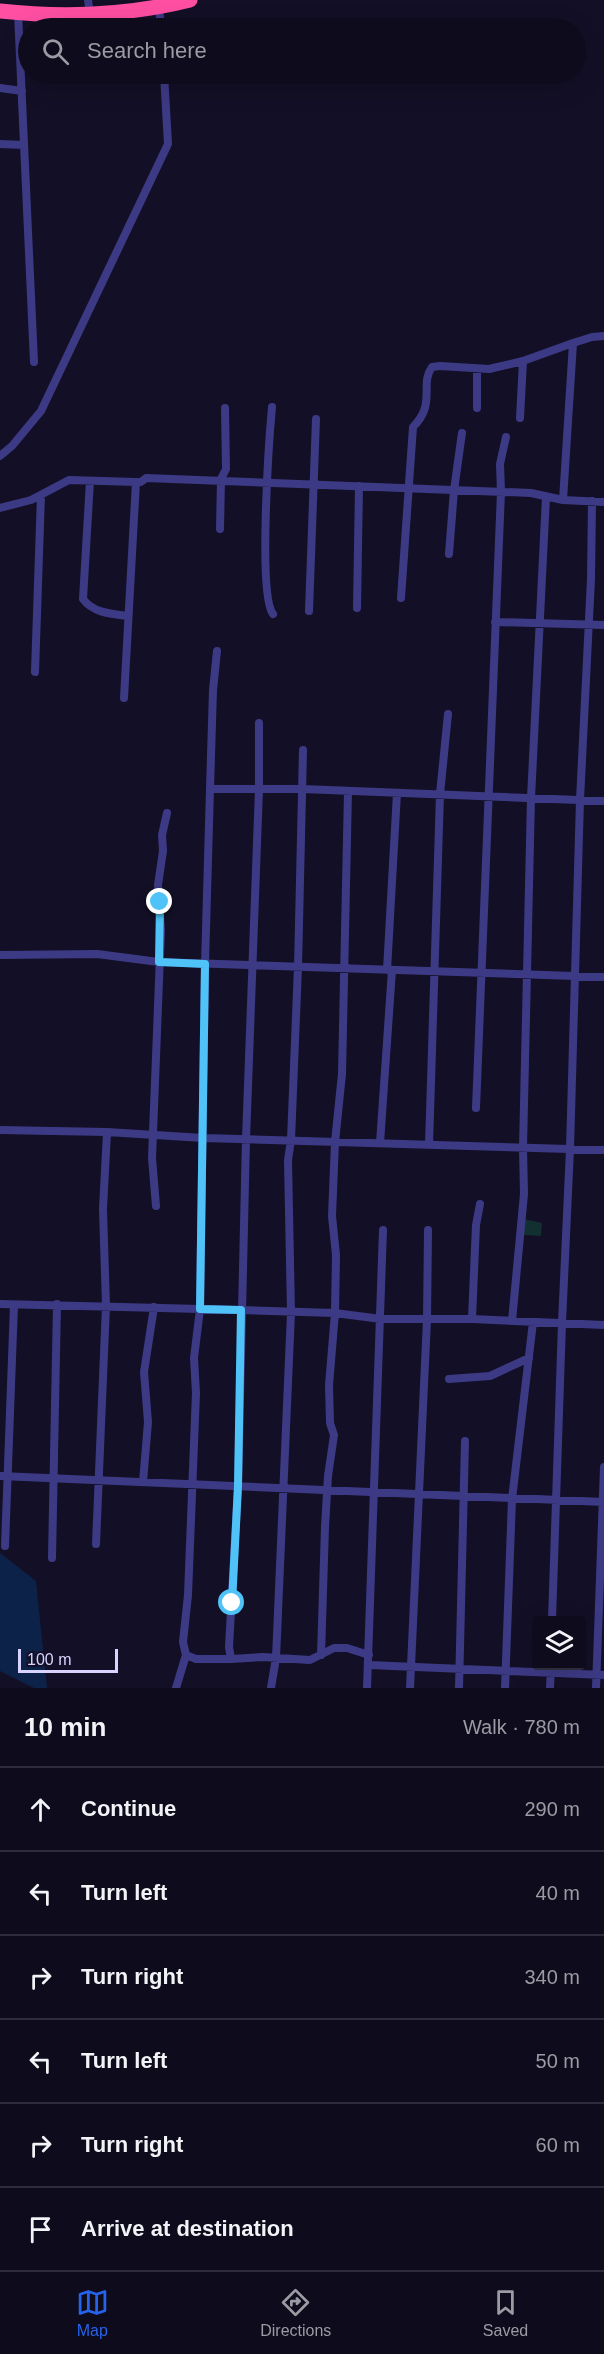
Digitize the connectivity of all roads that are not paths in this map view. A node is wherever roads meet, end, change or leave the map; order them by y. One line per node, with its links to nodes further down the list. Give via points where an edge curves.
1 (190, 0): 3 (highway)
2 (89, 7): 3 (highway); 5 (highway, via 51,16)
3 (159, 8): 7 (street)
4 (0, 12): 5 (highway)
5 (18, 13): 6 (street)
6 (18, 18)
7 (160, 18)
8 (22, 84): 11 (street)
9 (165, 84): 26 (street, via 168,144 41,411)
10 (0, 88): 11 (street)
11 (22, 91): 13 (street)
12 (0, 144): 13 (street)
13 (24, 145): 17 (street)
14 (604, 336): 15 (street)
15 (573, 343): 16 (street); 38 (street)
16 (523, 361): 18 (street); 22 (street)
17 (34, 362)
18 (477, 370): 21 (street); 33 (street, via 440,366 432,367 428,373 426,410 413,427)
19 (225, 408): 27 (street, via 226,469)
20 (272, 408): 30 (street)
21 (477, 408)
22 (520, 418)
23 (316, 419): 31 (street)
24 (462, 433): 34 (street)
25 (506, 437): 35 (street, via 500,464)
26 (0, 456)
27 (221, 479): 29 (street, via 146,478); 30 (street); 42 (street)
28 (90, 481): 29 (street); 36 (street, via 69,480); 48 (street, via 83,599 94,609)
29 (136, 482): 48 (street)
30 (267, 483): 31 (street); 47 (street, via 266,566 268,608)
31 (315, 485): 32 (street); 46 (street)
32 (359, 486): 33 (street); 45 (street)
33 (407, 488): 34 (street); 44 (street)
34 (454, 490): 35 (street); 43 (street)
35 (501, 492): 37 (street); 49 (street)
36 (41, 495): 41 (street); 54 (street)
37 (546, 496): 38 (street); 50 (street)
38 (564, 500): 39 (street)
39 (592, 501): 40 (street); 51 (street)
40 (604, 502)
41 (0, 508)
42 (220, 529)
43 (449, 554)
44 (401, 598)
45 (357, 608)
46 (309, 611)
47 (273, 614)
48 (128, 616): 55 (street)
49 (495, 622): 50 (street); 65 (street)
50 (540, 624): 51 (street); 66 (street)
51 (588, 625): 52 (street); 67 (street)
52 (604, 625)
53 (217, 651): 59 (street)
54 (35, 672)
55 (123, 698)
56 (448, 714): 64 (street)
57 (259, 723): 60 (street)
58 (303, 750): 61 (street)
59 (210, 789): 60 (street); 72 (street)
60 (259, 789): 61 (street); 73 (street)
61 (303, 789): 62 (street); 74 (street)
62 (348, 791): 63 (street); 75 (street)
63 (397, 793): 64 (street); 76 (street)
64 (440, 794): 65 (street); 77 (street)
65 (487, 796): 66 (street); 78 (street)
66 (531, 798): 67 (street); 79 (street)
67 (580, 800): 68 (street); 80 (street)
68 (604, 801)
69 (166, 813): 71 (street, via 158,885)
70 (0, 955): 71 (street, via 97,954)
71 (159, 962): 72 (street); 85 (street)
72 (205, 964): 73 (street); 86 (street)
73 (254, 965): 74 (street); 87 (street)
74 (298, 967): 75 (street); 88 (street)
75 (344, 967): 76 (street); 89 (street, via 342,1074)
76 (389, 970): 77 (street); 90 (street)
77 (435, 971): 78 (street); 91 (street)
78 (481, 973): 79 (street); 82 (street)
79 (527, 974): 80 (street); 92 (street)
80 (575, 976): 81 (street); 93 (street)
81 (604, 977)
82 (476, 1108)
83 (0, 1130): 84 (street)
84 (107, 1132): 85 (street); 102 (street, via 103,1209)
85 (154, 1135): 86 (street); 96 (street)
86 (203, 1138): 87 (street); 104 (street)
87 (246, 1139): 88 (street); 105 (street)
88 (291, 1140): 89 (street); 106 (street)
89 (335, 1142): 90 (street); 107 (street)
90 (380, 1143): 91 (street)
91 (429, 1145): 92 (street)
92 (523, 1148): 93 (street); 111 (street, via 524,1194)
93 (570, 1149): 94 (street); 113 (street)
94 (604, 1150)
95 (480, 1204): 109 (street)
96 (156, 1206)
97 (383, 1230): 108 (street)
98 (428, 1230): 110 (street)
99 (0, 1304): 101 (street)
100 (57, 1304): 101 (street); 102 (street); 120 (street)
101 (14, 1305): 119 (street)
102 (106, 1306): 103 (street); 121 (street)
103 (154, 1307): 104 (street); 122 (street, via 144,1372 148,1422)
104 (200, 1309): 105 (street); 123 (street, via 194,1358)
105 (241, 1310): 106 (street); 124 (street)
106 (291, 1312): 107 (street); 125 (street)
107 (335, 1313): 108 (street); 126 (street, via 329,1385 334,1435)
108 (381, 1319): 110 (street); 127 (street)
109 (472, 1319): 110 (street); 111 (street)
110 (427, 1320): 128 (street)
111 (512, 1321): 112 (street)
112 (533, 1322): 113 (street); 115 (street)
113 (562, 1323): 114 (street); 131 (street)
114 (604, 1325)
115 (529, 1358): 116 (street, via 490,1376); 130 (street)
116 (450, 1379)
117 (465, 1441): 129 (street)
118 (604, 1467): 132 (street)
119 (4, 1476): 120 (street); 134 (street)
120 (53, 1478): 121 (street); 135 (street)
121 (98, 1480): 122 (street); 133 (street)
122 (143, 1482): 123 (street)
123 (192, 1485): 124 (street); 137 (street, via 183,1642)
124 (238, 1486): 125 (street); 141 (street)
125 (282, 1488): 126 (street); 140 (street)
126 (327, 1490): 127 (street); 138 (street)
127 (375, 1491): 128 (street); 139 (street)
128 (417, 1494): 129 (street); 143 (street)
129 (464, 1497): 130 (street); 144 (street)
130 (512, 1499): 131 (street); 148 (street)
131 (556, 1500): 132 (street); 136 (street)
132 (603, 1502): 149 (street)
133 (96, 1544)
134 (5, 1546)
135 (52, 1558)
136 (552, 1616)
137 (186, 1655): 141 (street, via 196,1659); 150 (street)
138 (321, 1655): 139 (street, via 334,1648); 140 (street, via 310,1659)
139 (369, 1655): 142 (street)
140 (276, 1658): 141 (street); 151 (street)
141 (231, 1659)
142 (369, 1665): 143 (street); 152 (street)
143 (411, 1667): 144 (street); 153 (street)
144 (461, 1670): 148 (street); 154 (street)
145 (532, 1670): 148 (street)
146 (550, 1670): 156 (street)
147 (558, 1670): 149 (street)
148 (506, 1671): 155 (street)
149 (600, 1675): 157 (street)
150 (176, 1688)
151 (271, 1688)
152 (367, 1688)
153 (410, 1688)
154 (459, 1688)
155 (506, 1688)
156 (550, 1688)
157 (596, 1688)

